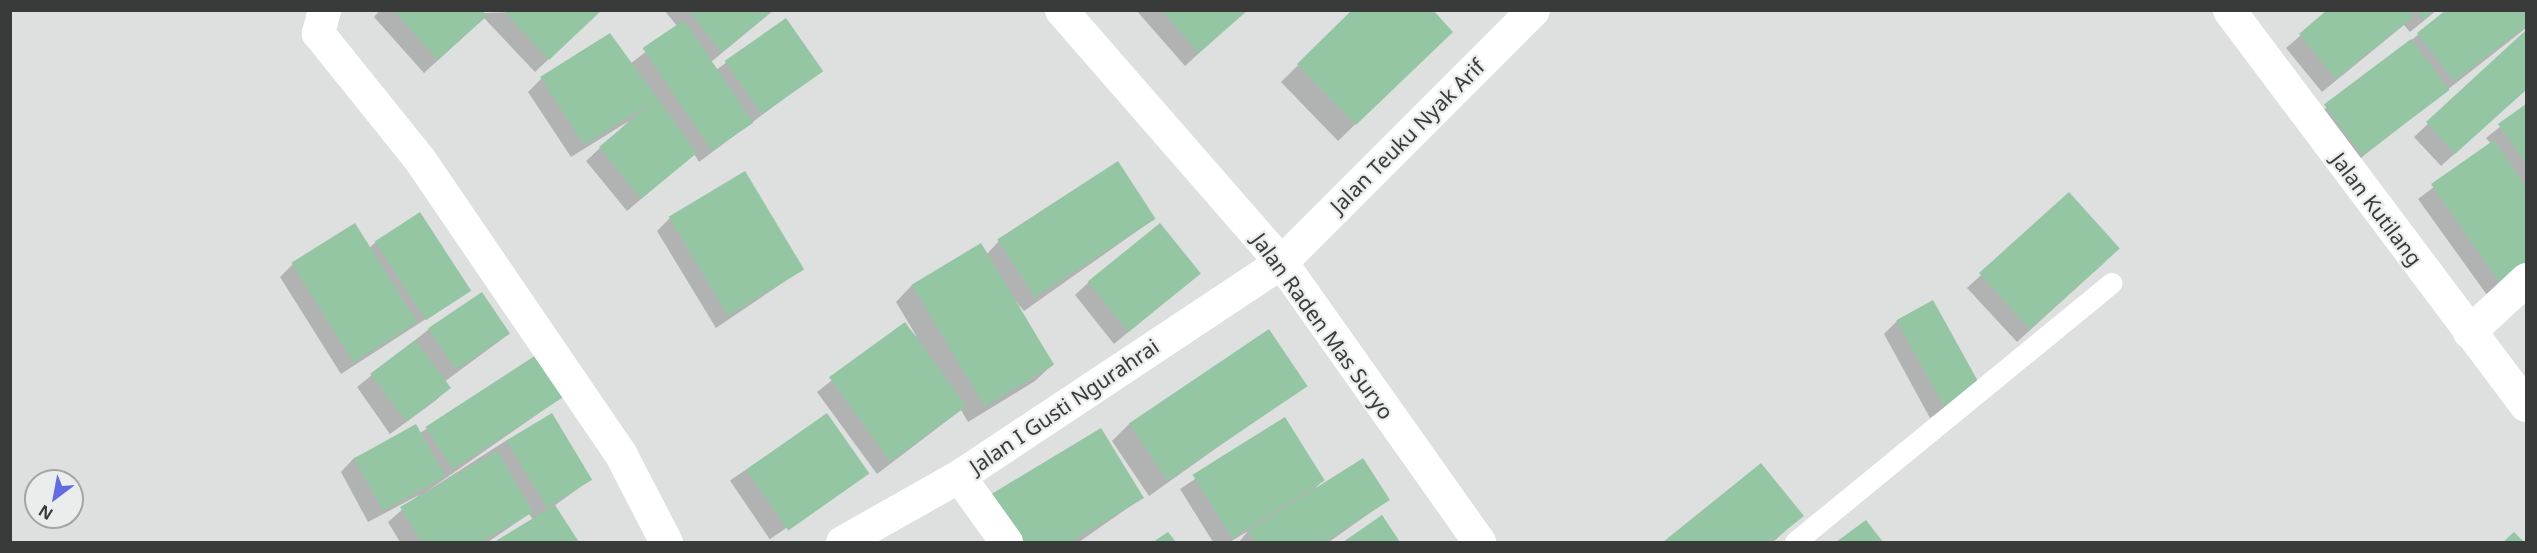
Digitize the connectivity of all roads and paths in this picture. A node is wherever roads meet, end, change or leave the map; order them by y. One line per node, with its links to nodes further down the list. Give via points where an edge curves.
1 (324, 10): 11 (street, via 318,33 420,160 614,443)
2 (1061, 10): 5 (street, Jalan Raden Mas Suryo)
3 (1533, 10): 5 (street, Jalan Teuku Nyak Arif)
4 (2229, 10): 8 (street, Jalan Kutilang)
5 (1281, 262): 10 (street, Jalan I Gusti Ngurahrai); 14 (street, Jalan Raden Mas Suryo)
6 (2526, 279): 8 (street)
7 (2112, 283): 15 (lane)
8 (2469, 332): 9 (street, Jalan Kutilang)
9 (2526, 405)
10 (959, 476): 12 (street, Jalan I Gusti Ngurahrai); 13 (street)
11 (666, 543)
12 (842, 543)
13 (1006, 543)
14 (1479, 543)
15 (1795, 543)

